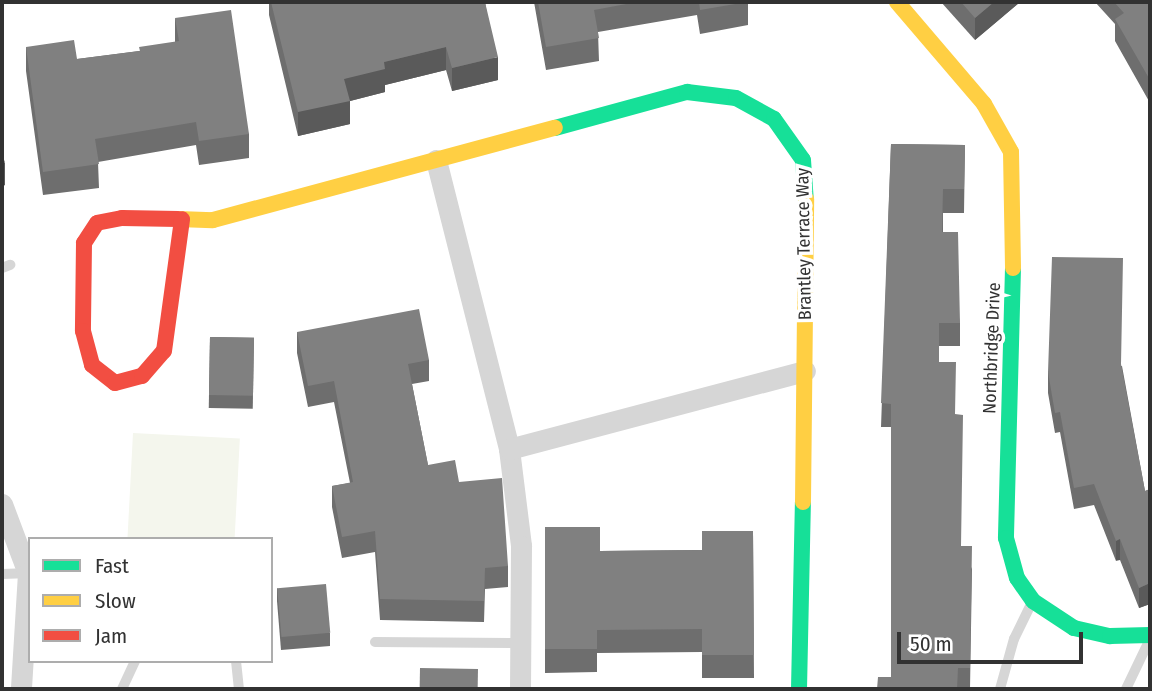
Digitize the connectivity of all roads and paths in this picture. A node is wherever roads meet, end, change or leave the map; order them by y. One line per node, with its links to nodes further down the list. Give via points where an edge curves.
1 (898, 2): 10 (street, Northbridge Drive, via 984,104 1010,152 1016,200 1006,538 1017,578)
2 (436, 160): 3 (street, Brantley Terrace Way, via 213,220); 4 (street, Brantley Terrace Way, via 687,92 736,98 774,119 803,160 808,216); 5 (street)
3 (182, 219): 3 (street, Brantley Terrace Way, via 122,218 97,223 84,243 83,331 92,365 115,383 142,376 164,351)
4 (805, 371): 5 (street); 21 (street, Brantley Terrace Way)
5 (509, 449): 14 (street, via 521,546)
6 (2, 504): 7 (street)
7 (28, 570)
8 (2, 573): 9 (lane)
9 (28, 573)
10 (1033, 601): 12 (street, Northbridge Drive, via 1074,628 1110,636); 22 (lane, via 1014,639)
11 (28, 629): 17 (street)
12 (1150, 637): 23 (lane)
13 (375, 642): 14 (lane)
14 (521, 643): 20 (street)
15 (134, 663): 18 (lane)
16 (236, 663): 19 (lane)
17 (21, 689)
18 (122, 689)
19 (240, 689)
20 (520, 689)
21 (800, 689)
22 (1000, 689)
23 (1126, 689)

